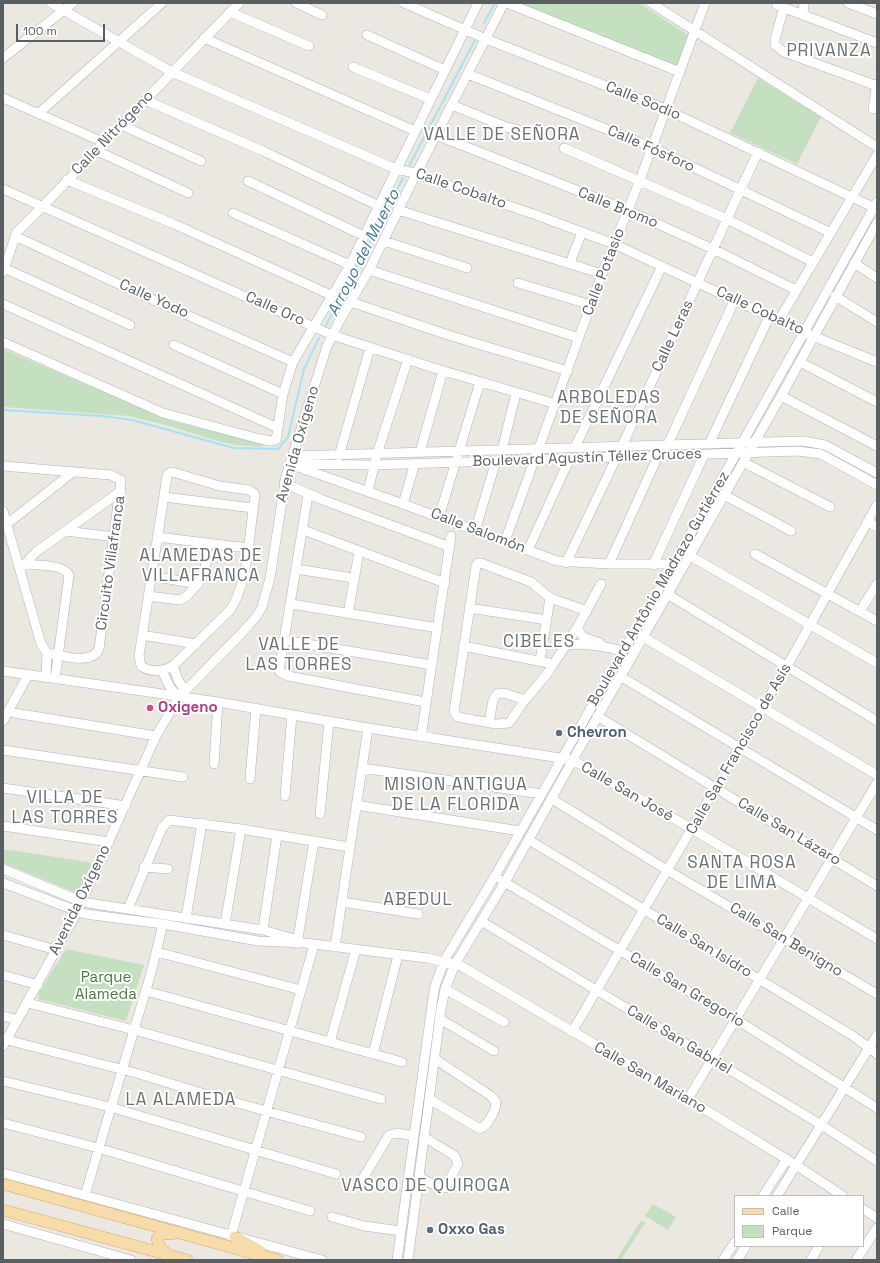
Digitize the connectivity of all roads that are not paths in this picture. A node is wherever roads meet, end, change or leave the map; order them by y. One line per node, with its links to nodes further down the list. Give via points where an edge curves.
1 (51, 3): 14 (street, Calle Cobalto)
2 (73, 3): 14 (street)
3 (162, 3): 23 (street)
4 (239, 3): 15 (street, Calle Nitrógeno)
5 (296, 3): 17 (street)
6 (404, 3): 18 (street, Calle Sodio)
7 (478, 3): 18 (street, Avenida Oxígeno)
8 (506, 3): 22 (street, Avenida Oxígeno); 30 (street)
9 (651, 3): 19 (street)
10 (705, 3): 19 (street, Calle Potasio)
11 (804, 3): 13 (street)
12 (848, 3): 16 (street)
13 (799, 9): 24 (street); 32 (street, via 781,6 775,39 778,47 784,52)
14 (64, 11): 23 (street, Calle Cobalto); 26 (street)
15 (230, 12): 21 (street, Calle Nitrógeno); 25 (street)
16 (877, 14)
17 (322, 15)
18 (464, 29): 22 (street, Calle Sodio); 28 (street, Avenida Oxígeno)
19 (695, 30): 30 (street, Calle Potasio); 45 (street)
20 (367, 35): 28 (street)
21 (204, 38): 29 (street, Calle Nitrógeno); 42 (street)
22 (486, 39): 31 (street, Avenida Oxígeno); 37 (street, Calle Sodio)
23 (118, 42): 29 (street, Calle Cobalto); 39 (street)
24 (877, 43)
25 (308, 46)
26 (3, 58)
27 (353, 67): 34 (street)
28 (445, 70): 34 (street, Avenida Oxígeno)
29 (172, 72): 35 (street, Calle Nitrógeno); 52 (street, Calle Cobalto)
30 (680, 72): 37 (street, Calle Potasio)
31 (468, 74): 36 (street, Avenida Oxígeno); 47 (street, Calle Fósforo)
32 (877, 85): 38 (street)
33 (3, 98): 39 (street)
34 (430, 99): 42 (street, Avenida Oxígeno)
35 (145, 100): 40 (street, Calle Nitrógeno); 62 (street, via 263,151)
36 (452, 105): 41 (street); 43 (street, Avenida Oxígeno)
37 (665, 109): 47 (street, Calle Potasio); 49 (street, Calle Sodio)
38 (873, 109)
39 (39, 113): 44 (street)
40 (121, 125): 44 (street, Calle Nitrógeno); 51 (street)
41 (516, 129)
42 (415, 131): 52 (street, Avenida Oxígeno)
43 (436, 135): 53 (street, Avenida Oxígeno); 65 (street, Calle Bromo)
44 (104, 142): 48 (street, Calle Nitrógeno)
45 (877, 147)
46 (564, 148): 55 (street)
47 (651, 148): 55 (street, Calle Potasio); 58 (street, Calle Fósforo)
48 (95, 150): 54 (street, Calle Nitrógeno); 59 (street)
49 (758, 152): 58 (street, Calle Leras); 60 (street, Calle Sodio)
50 (877, 155): 60 (street)
51 (201, 161)
52 (396, 169): 53 (street, Calle Cobalto); 62 (street, Avenida Oxígeno)
53 (416, 174): 64 (street, Avenida Oxígeno); 69 (street, Calle Cobalto)
54 (67, 180): 61 (street, Calle Nitrógeno); 90 (street, via 174,224)
55 (640, 180): 65 (street, Calle Potasio); 67 (street)
56 (248, 181): 73 (street)
57 (3, 189): 61 (street, Calle Oro)
58 (740, 190): 67 (street, Calle Leras); 70 (street, Calle Fósforo)
59 (188, 193)
60 (851, 197): 63 (street, Calle Sodio); 70 (street)
61 (44, 205): 72 (street, Calle Nitrógeno); 100 (street, Calle Oro)
62 (379, 206): 73 (street, Avenida Oxígeno)
63 (876, 206): 101 (street, Boulevard Antônio Madrazo Gutiérrez)
64 (398, 210): 74 (street, Avenida Oxígeno); 78 (street)
65 (627, 210): 75 (street, Calle Potasio); 76 (street, Calle Bromo)
66 (234, 213): 80 (street)
67 (727, 219): 76 (street, Calle Leras); 77 (street)
68 (877, 223): 71 (street, Boulevard Antônio Madrazo Gutiérrez)
69 (582, 232): 75 (street, Calle Cobalto); 78 (street)
70 (831, 233): 77 (street)
71 (875, 233): 79 (street, Boulevard Antônio Madrazo Gutiérrez)
72 (15, 236): 83 (street, Calle Nitrógeno); 109 (street, Calle Yodo)
73 (364, 236): 80 (street, Avenida Oxígeno)
74 (384, 241): 82 (street); 84 (street, Avenida Oxígeno)
75 (614, 244): 81 (street, Calle Cobalto); 85 (street, Calle Potasio)
76 (713, 249): 88 (street, Calle Leras); 89 (street, Calle Bromo)
77 (814, 262): 89 (street)
78 (570, 263): 85 (street)
79 (854, 263): 86 (street); 91 (street, Boulevard Antônio Madrazo Gutiérrez)
80 (350, 265): 90 (street, Avenida Oxígeno)
81 (662, 266): 88 (street, Calle Cobalto); 128 (street)
82 (467, 268)
83 (4, 270): 99 (street)
84 (369, 270): 93 (street, Avenida Oxígeno); 104 (street)
85 (602, 274): 95 (street, Calle Potasio)
86 (877, 278)
87 (518, 282): 95 (street)
88 (698, 283): 92 (street, Calle Cobalto); 124 (street, Calle Leras)
89 (796, 290): 97 (street)
90 (333, 296): 100 (street, Avenida Oxígeno)
91 (835, 296): 98 (street); 103 (street, Boulevard Antônio Madrazo Gutiérrez)
92 (735, 299): 96 (street, Calle Cobalto); 125 (street)
93 (351, 302): 102 (street, Avenida Oxígeno); 113 (street, via 448,335)
94 (3, 304): 120 (street)
95 (591, 305): 104 (street, Calle Potasio)
96 (770, 315): 97 (street, Calle Cobalto); 123 (street)
97 (779, 320): 101 (street, Calle Cobalto)
98 (877, 322)
99 (130, 325)
100 (313, 326): 102 (street, Calle Oro); 109 (street, Avenida Oxígeno)
101 (803, 332): 103 (street, Calle Cobalto); 122 (street, Boulevard Antônio Madrazo Gutiérrez)
102 (332, 335): 107 (street, Calle Oro); 140 (street, Avenida Oxígeno)
103 (814, 335): 110 (street, Boulevard Antônio Madrazo Gutiérrez); 111 (street, Calle Cobalto)
104 (579, 338): 113 (street, Calle Potasio)
105 (3, 342): 120 (street, Avenida Oxígeno, via 163,413 270,441 276,440)
106 (174, 345): 116 (street)
107 (370, 348): 108 (street, Calle Oro); 135 (street)
108 (408, 359): 112 (street, Calle Oro); 132 (street)
109 (293, 362): 116 (street, Avenida Oxígeno)
110 (800, 362): 117 (street, Boulevard Antônio Madrazo Gutiérrez); 118 (street)
111 (877, 362)
112 (443, 371): 114 (street, Calle Oro); 131 (street)
113 (568, 371): 119 (street, Calle Potasio)
114 (480, 382): 115 (street, Calle Oro); 130 (street)
115 (516, 393): 119 (street, Calle Oro); 129 (street)
116 (283, 394): 120 (street, Avenida Oxígeno)
117 (781, 396): 121 (street, Boulevard Antônio Madrazo Gutiérrez); 126 (street)
118 (877, 402)
119 (556, 404): 127 (street, Calle Potasio)
120 (278, 428)
121 (754, 442): 122 (street, Boulevard Agustín Téllez Cruces); 139 (street, Boulevard Antônio Madrazo Gutiérrez); 148 (street, Boulevard Agustín Téllez Cruces, via 816,442)
122 (742, 443): 123 (street, Boulevard Agustín Téllez Cruces); 133 (street, Boulevard Antônio Madrazo Gutiérrez)
123 (709, 444): 125 (street, Boulevard Agustín Téllez Cruces)
124 (622, 446): 125 (street, Boulevard Agustín Téllez Cruces); 128 (street, Boulevard Agustín Téllez Cruces); 137 (street, Calle Leras)
125 (667, 446)
126 (877, 446)
127 (539, 448): 128 (street, Boulevard Agustín Téllez Cruces); 129 (street, Boulevard Agustín Téllez Cruces); 141 (street, Calle Potasio)
128 (575, 448)
129 (502, 450): 130 (street, Boulevard Agustín Téllez Cruces)
130 (458, 451): 131 (street, Boulevard Agustín Téllez Cruces); 143 (street)
131 (420, 452): 132 (street, Boulevard Agustín Téllez Cruces)
132 (377, 454): 135 (street, Boulevard Agustín Téllez Cruces); 145 (street)
133 (736, 454): 134 (street, Boulevard Agustín Téllez Cruces); 139 (street, Boulevard Agustín Téllez Cruces); 177 (street, Boulevard Antônio Madrazo Gutiérrez)
134 (704, 455): 136 (street, Boulevard Agustín Téllez Cruces); 184 (street)
135 (339, 456): 140 (street, Boulevard Agustín Téllez Cruces)
136 (658, 456): 137 (street, Boulevard Agustín Téllez Cruces); 182 (street)
137 (616, 457): 138 (street, Boulevard Agustín Téllez Cruces); 181 (street, Calle Leras)
138 (570, 458): 141 (street, Boulevard Agustín Téllez Cruces); 176 (street)
139 (745, 458): 150 (street, Boulevard Agustín Téllez Cruces, via 798,451 821,454); 154 (street, Boulevard Antônio Madrazo Gutiérrez); 158 (street)
140 (291, 460): 145 (street, Boulevard Agustín Téllez Cruces); 149 (street, Avenida Oxígeno); 152 (street, Calle Salomón)
141 (535, 460): 142 (street, Boulevard Agustín Téllez Cruces); 172 (street, Calle Potasio)
142 (496, 461): 143 (street, Boulevard Agustín Téllez Cruces); 167 (street)
143 (455, 462): 144 (street, Boulevard Agustín Téllez Cruces); 161 (street)
144 (415, 463): 145 (street, Boulevard Agustín Téllez Cruces); 156 (street)
145 (374, 465): 152 (street)
146 (3, 466): 147 (street, Circuito Villafranca)
147 (73, 472): 151 (street, Circuito Villafranca, via 116,476 121,480); 163 (street)
148 (877, 473)
149 (284, 483): 153 (street); 228 (street, Avenida Oxígeno, via 270,578 262,607 239,636)
150 (877, 485)
151 (121, 491): 166 (street); 171 (street, Circuito Villafranca)
152 (368, 491): 156 (street, Calle Salomón)
153 (308, 495): 165 (street); 174 (street)
154 (724, 495): 168 (street); 180 (street, Boulevard Antônio Madrazo Gutiérrez)
155 (164, 497): 159 (street); 159 (street, via 167,476 172,472 220,486 253,492); 170 (street)
156 (403, 504): 161 (street, Calle Salomón)
157 (877, 504): 162 (street, Calle San Francisco de Asís)
158 (830, 507)
159 (253, 508): 175 (street)
160 (3, 512): 163 (street)
161 (439, 517): 167 (street, Calle Salomón)
162 (868, 522): 164 (street); 194 (street, Calle San Francisco de Asís)
163 (7, 524): 185 (street)
164 (877, 527)
165 (303, 530): 178 (street); 186 (street)
166 (65, 531): 171 (street); 185 (street)
167 (475, 531): 172 (street, Calle Salomón)
168 (791, 532)
169 (451, 536): 174 (street)
170 (157, 537): 173 (street); 187 (street)
171 (115, 538): 215 (street, Circuito Villafranca, via 98,653 87,658)
172 (505, 541): 176 (street, Calle Salomón)
173 (208, 543): 175 (street); 190 (street, via 204,576)
174 (450, 546): 189 (street)
175 (248, 548): 210 (street, via 242,584 235,603)
176 (528, 550): 181 (street, Calle Salomón)
177 (681, 550): 180 (street); 183 (street, Boulevard Antônio Madrazo Gutiérrez)
178 (359, 552): 188 (street); 189 (street)
179 (755, 554): 194 (street)
180 (690, 555): 193 (street, Boulevard Antônio Madrazo Gutiérrez); 204 (street)
181 (566, 562): 182 (street, Calle Salomón)
182 (610, 564): 184 (street, Calle Salomón)
183 (672, 564): 184 (street, Calle Salomón); 213 (street, Boulevard Antônio Madrazo Gutiérrez)
184 (653, 565)
185 (21, 566): 214 (street, via 41,644); 215 (street, via 60,568 69,575)
186 (296, 569): 188 (street); 197 (street)
187 (151, 576): 190 (street); 195 (street)
188 (353, 578): 201 (street)
189 (445, 583): 205 (street)
190 (198, 584): 195 (street, via 180,600)
191 (601, 584): 199 (street)
192 (877, 584): 200 (street)
193 (667, 594): 208 (street, Boulevard Antônio Madrazo Gutiérrez); 221 (street)
194 (827, 594): 200 (street); 204 (street, Calle San Francisco de Asís)
195 (148, 596): 207 (street)
196 (550, 598): 198 (street, via 531,582 476,560); 199 (street); 202 (street)
197 (291, 604): 201 (street); 209 (street)
198 (469, 608): 202 (street); 212 (street)
199 (586, 611): 206 (street)
200 (860, 611): 203 (street)
201 (348, 614): 205 (street)
202 (547, 620): 216 (street)
203 (877, 621)
204 (810, 624): 217 (street); 221 (street, Calle San Francisco de Asís)
205 (438, 628): 219 (street)
206 (577, 628): 211 (street); 213 (street, via 583,636 591,640)
207 (142, 635): 210 (street); 223 (street, via 139,662 146,669)
208 (643, 637): 225 (street, Boulevard Antônio Madrazo Gutiérrez); 233 (street)
209 (283, 640): 219 (street); 231 (street, via 278,667 284,675)
210 (196, 644): 220 (street)
211 (565, 645): 213 (street); 218 (street)
212 (463, 646): 216 (street); 240 (street, via 454,712 458,717)
213 (624, 648): 246 (street, Boulevard Antônio Madrazo Gutiérrez)
214 (47, 653): 215 (street, Circuito Villafranca); 226 (street)
215 (58, 655): 227 (street)
216 (540, 661): 218 (street)
217 (877, 663)
218 (553, 664): 229 (street)
219 (432, 665): 231 (street)
220 (173, 666): 223 (street); 228 (street)
221 (786, 668): 233 (street, Calle San Francisco de Asís); 239 (street)
222 (3, 671): 224 (street, Calle San José)
223 (162, 671): 228 (street, via 171,689)
224 (28, 675): 226 (street, Calle San José); 234 (street)
225 (620, 676): 236 (street, Boulevard Antônio Madrazo Gutiérrez); 244 (street)
226 (46, 678): 227 (street, Calle San José)
227 (55, 679): 228 (street, Calle San José)
228 (182, 694): 230 (street, Calle San José); 242 (street, Avenida Oxígeno)
229 (525, 700): 240 (street, via 510,723); 240 (street, via 497,694)
230 (218, 702): 232 (street, Calle San José); 248 (street)
231 (425, 702): 243 (street)
232 (256, 708): 235 (street, Calle San José); 253 (street)
233 (763, 708): 244 (street, Calle San Francisco de Asís); 251 (street)
234 (8, 712): 237 (street); 242 (street)
235 (292, 714): 238 (street, Calle San José); 258 (street)
236 (598, 716): 247 (street, Boulevard Antônio Madrazo Gutiérrez); 256 (street, Calle San Lázaro)
237 (3, 721)
238 (329, 721): 241 (street, Calle San José); 262 (street)
239 (877, 721)
240 (489, 723)
241 (368, 728): 243 (street, Calle San José); 249 (street)
242 (156, 736): 250 (street, Avenida Oxígeno)
243 (421, 737): 246 (street, Calle San José)
244 (739, 748): 256 (street, Calle San Francisco de Asís); 263 (street)
245 (3, 750): 250 (street)
246 (562, 758): 247 (street, Calle San José); 257 (street, Boulevard Antônio Madrazo Gutiérrez)
247 (573, 760): 259 (street, Boulevard Antônio Madrazo Gutiérrez); 267 (street, Calle San José)
248 (214, 764)
249 (362, 768): 257 (street); 260 (street)
250 (140, 772): 252 (street); 261 (street, Avenida Oxígeno)
251 (877, 775)
252 (183, 778)
253 (250, 779)
254 (877, 783): 263 (street)
255 (3, 788): 261 (street)
256 (715, 788): 267 (street, Calle San Francisco de Asís); 275 (street, Calle San Lázaro)
257 (542, 794): 269 (street, Boulevard Antônio Madrazo Gutiérrez)
258 (285, 796)
259 (552, 799): 271 (street, Boulevard Antônio Madrazo Gutiérrez); 279 (street, Calle San Benigno)
260 (356, 804): 269 (street); 274 (street)
261 (126, 806): 273 (street, Avenida Oxígeno)
262 (320, 814)
263 (856, 818): 268 (street); 275 (street)
264 (202, 823): 266 (street); 276 (street, via 166,821); 291 (street)
265 (3, 826): 273 (street)
266 (241, 829): 270 (street); 294 (street)
267 (692, 829): 279 (street, Calle San Francisco de Asís); 284 (street, Calle San José)
268 (877, 830)
269 (520, 831): 280 (street, Boulevard Antônio Madrazo Gutiérrez)
270 (277, 835): 272 (street); 295 (street)
271 (529, 840): 281 (street, Boulevard Antônio Madrazo Gutiérrez); 288 (street, Calle San Isidro)
272 (314, 841): 274 (street); 299 (street)
273 (109, 842): 285 (street, Avenida Oxígeno)
274 (350, 847): 286 (street)
275 (832, 857): 283 (street, Calle San Lázaro); 284 (street)
276 (144, 867): 277 (street); 287 (street)
277 (168, 869)
278 (3, 870): 285 (street)
279 (667, 870): 288 (street, Calle San Francisco de Asís); 297 (street, Calle San Benigno)
280 (495, 876): 281 (street, Calle San Gregorio); 306 (street, Boulevard Antônio Madrazo Gutiérrez)
281 (505, 882): 292 (street, Boulevard Antônio Madrazo Gutiérrez); 303 (street, Calle San Gregorio)
282 (3, 883): 289 (street)
283 (877, 886)
284 (808, 899): 297 (street); 298 (street, Calle San José)
285 (82, 902): 287 (street); 289 (street, Avenida Oxígeno)
286 (342, 902): 290 (street); 300 (street)
287 (128, 909): 291 (street)
288 (643, 909): 303 (street, Calle San Francisco de Asís); 309 (street, Calle San Isidro)
289 (77, 912): 293 (street); 302 (street, Avenida Oxígeno)
290 (418, 914)
291 (186, 918): 294 (street)
292 (481, 921): 307 (street, Boulevard Antônio Madrazo Gutiérrez); 314 (street, Calle San Gabriel)
293 (163, 924): 299 (street, via 250,940); 304 (street)
294 (225, 924): 295 (street)
295 (263, 930): 299 (street)
296 (3, 935): 302 (street)
297 (784, 938): 309 (street); 315 (street, Calle San Benigno)
298 (877, 939)
299 (303, 943): 300 (street, Calle San Mariano); 312 (street)
300 (335, 947): 301 (street, Calle San Mariano)
301 (356, 949): 305 (street, Calle San Mariano); 326 (street)
302 (56, 950): 310 (street, Avenida Oxígeno)
303 (620, 950): 314 (street, Calle San Francisco de Asís); 320 (street, Calle San Gregorio)
304 (157, 952): 312 (street); 313 (street)
305 (398, 955): 306 (street, Calle San Mariano); 330 (street)
306 (444, 961): 307 (street, Calle San Mariano); 347 (street, Boulevard Antônio Madrazo Gutiérrez, via 435,986)
307 (455, 964): 311 (street, Boulevard Antônio Madrazo Gutiérrez); 324 (street, Calle San Mariano, via 476,973)
308 (3, 975): 310 (street)
309 (761, 980): 320 (street); 328 (street, Calle San Isidro)
310 (38, 985): 316 (street, Avenida Oxígeno)
311 (445, 988): 318 (street, Boulevard Antônio Madrazo Gutiérrez); 321 (street)
312 (301, 990): 323 (street)
313 (146, 991): 322 (street); 323 (street)
314 (596, 991): 324 (street, Calle San Francisco de Asís); 333 (street, Calle San Gabriel)
315 (877, 994)
316 (28, 1003): 319 (street, Avenida Oxígeno); 322 (street)
317 (3, 1016): 319 (street)
318 (440, 1019): 329 (street); 332 (street, Boulevard Antônio Madrazo Gutiérrez)
319 (18, 1020): 327 (street, Avenida Oxígeno)
320 (736, 1020): 333 (street); 338 (street, Calle San Gregorio)
321 (504, 1022)
322 (134, 1030): 335 (street); 336 (street)
323 (289, 1030): 326 (street); 336 (street)
324 (572, 1032): 341 (street, Calle San Mariano)
325 (877, 1035): 328 (street)
326 (330, 1042): 330 (street)
327 (5, 1043): 335 (street)
328 (869, 1048): 331 (street, Calle San Isidro); 338 (street)
329 (494, 1051)
330 (373, 1054): 334 (street)
331 (877, 1054)
332 (435, 1059): 340 (street, Boulevard Antônio Madrazo Gutiérrez); 340 (street, via 491,1096 496,1105 488,1122 480,1129)
333 (712, 1060): 341 (street); 346 (street, Calle San Gabriel)
334 (402, 1062)
335 (123, 1070): 342 (street); 344 (street)
336 (278, 1070): 339 (street); 344 (street)
337 (3, 1081): 342 (street)
338 (844, 1087): 343 (street, Calle San Gregorio); 346 (street)
339 (381, 1099)
340 (429, 1099): 349 (street, Boulevard Antônio Madrazo Gutiérrez)
341 (688, 1099): 352 (street, Calle San Mariano)
342 (110, 1107): 350 (street); 351 (street)
343 (877, 1108)
344 (267, 1112): 348 (street); 351 (street)
345 (3, 1123): 350 (street)
346 (820, 1124): 353 (street, Calle San Gabriel); 354 (street)
347 (413, 1136): 358 (street, via 397,1133 389,1136); 372 (street, Boulevard Antônio Madrazo Gutiérrez)
348 (361, 1137)
349 (424, 1137): 357 (street, Boulevard Antônio Madrazo Gutiérrez); 357 (street, via 455,1156 458,1164 445,1188)
350 (98, 1148): 360 (street); 361 (street)
351 (256, 1150): 356 (street); 360 (street)
352 (786, 1159): 354 (street, Calle San Mariano); 362 (street)
353 (877, 1161)
354 (796, 1165): 363 (street); 364 (street, Calle San Mariano)
355 (3, 1173): 361 (street)
356 (336, 1174)
357 (419, 1177): 384 (street, Boulevard Antônio Madrazo Gutiérrez)
358 (362, 1180)
359 (3, 1184): 374 (main road)
360 (244, 1190): 367 (street); 373 (street)
361 (85, 1195): 373 (street)
362 (765, 1195)
363 (778, 1195)
364 (841, 1195)
365 (3, 1210): 378 (main road)
366 (864, 1210): 369 (street)
367 (310, 1211)
368 (332, 1217): 372 (street, via 364,1226)
369 (877, 1218)
370 (3, 1224): 379 (street)
371 (877, 1228): 388 (street)
372 (401, 1231): 383 (street, Boulevard Antônio Madrazo Gutiérrez)
373 (233, 1237): 381 (main road); 382 (street)
374 (200, 1240): 378 (main road, via 161,1234 157,1243); 381 (main road)
375 (734, 1244): 385 (street)
376 (745, 1247): 386 (street)
377 (819, 1247): 387 (street)
378 (170, 1255): 380 (main road)
379 (132, 1260)
380 (186, 1260)
381 (277, 1260)
382 (322, 1260)
383 (397, 1260)
384 (408, 1260)
385 (723, 1260)
386 (737, 1260)
387 (811, 1260)
388 (856, 1260)

